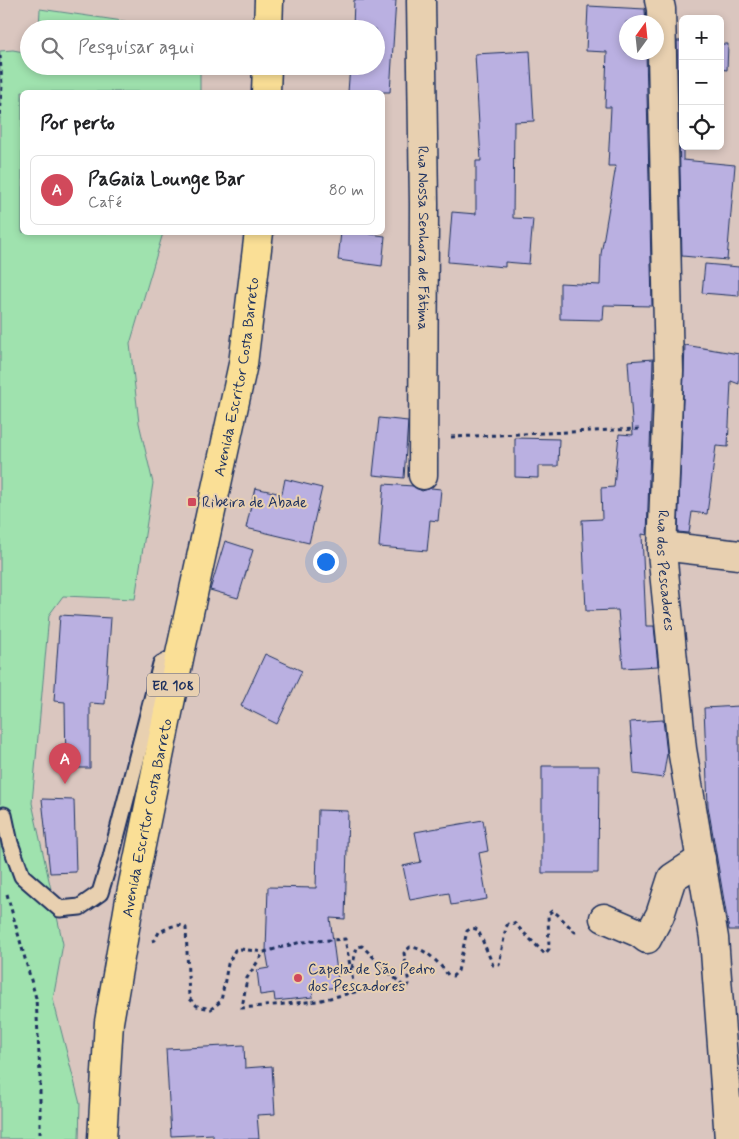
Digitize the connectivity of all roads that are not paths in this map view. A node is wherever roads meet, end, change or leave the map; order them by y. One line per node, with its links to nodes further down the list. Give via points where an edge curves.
1 (269, 0): 4 (main road)
2 (421, 0): 8 (street, Rua Nossa Senhora de Fátima, via 424,204)
3 (659, 0): 9 (street, Rua dos Pescadores, via 669,371)
4 (268, 20)
5 (266, 75): 6 (main road)
6 (266, 90)
7 (259, 235): 11 (main road, Avenida Escritor Costa Barreto / ER 108, via 243,364)
8 (422, 475)
9 (662, 546): 10 (street); 13 (street, Rua dos Pescadores, via 682,749)
10 (739, 555)
11 (180, 654): 12 (lane, via 161,664 100,893 80,907 60,909 22,876); 16 (main road, Avenida Escritor Costa Barreto / ER 108, via 130,899 109,1022)
12 (4, 814)
13 (700, 859): 14 (street, via 672,878 660,915 647,939 638,933); 15 (street, Rua dos Pescadores, via 714,938)
14 (594, 924)
15 (732, 1101): 17 (street, Rua dos Pescadores)
16 (102, 1139)
17 (729, 1139)

